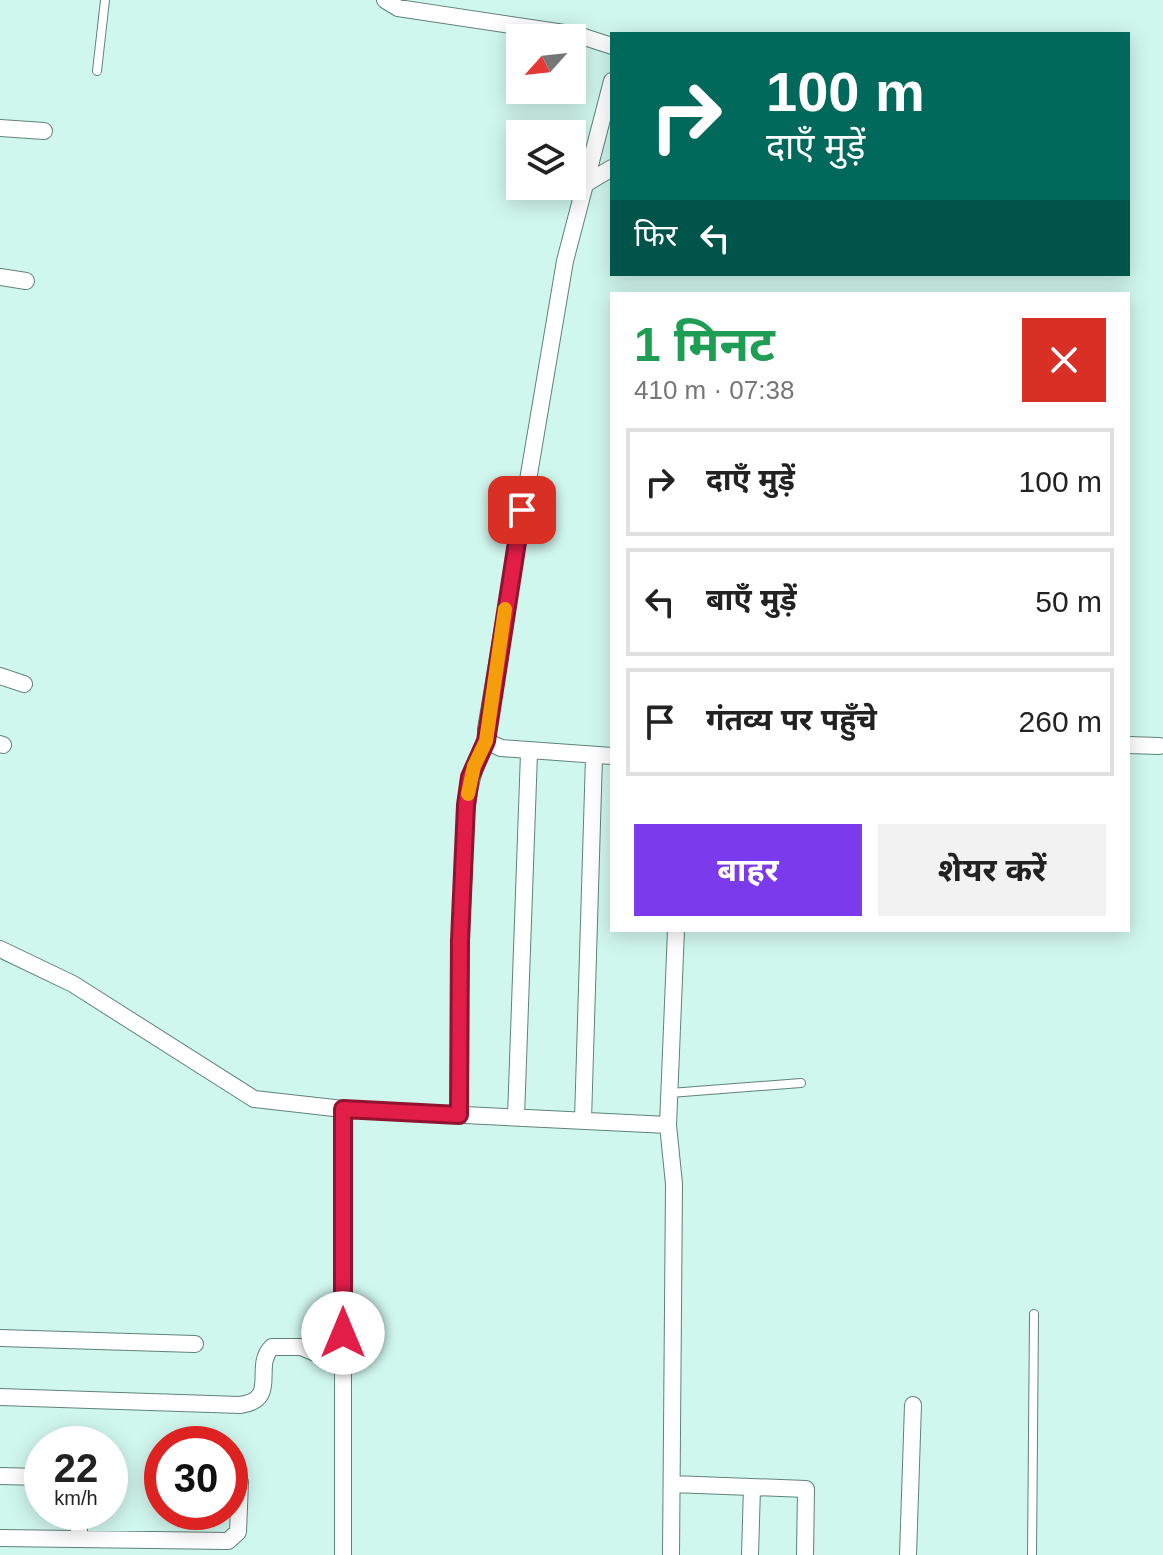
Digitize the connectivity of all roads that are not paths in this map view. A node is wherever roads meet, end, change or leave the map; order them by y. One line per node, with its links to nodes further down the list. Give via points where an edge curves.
1 (105, 0): 4 (lane)
2 (385, 0): 3 (street, via 398,8 578,35)
3 (610, 45)
4 (97, 71)
5 (610, 89): 9 (street)
6 (0, 128): 7 (street)
7 (44, 131)
8 (610, 169): 10 (street)
9 (586, 180)
10 (586, 183)
11 (581, 200): 16 (street, via 556,312)
12 (0, 277): 13 (street)
13 (26, 281)
14 (0, 676): 15 (street)
15 (24, 684)
16 (486, 741): 19 (street); 27 (street, via 470,777 466,805)
17 (1130, 745): 18 (street)
18 (1159, 746)
19 (529, 753): 21 (street); 28 (street)
20 (610, 756): 21 (street)
21 (594, 757): 29 (street)
22 (676, 932): 25 (street)
23 (0, 949): 26 (street, via 73,984 254,1099)
24 (801, 1083): 25 (lane)
25 (669, 1093): 30 (street)
26 (343, 1109): 27 (street); 34 (street)
27 (459, 1115): 28 (street)
28 (516, 1117): 29 (street)
29 (583, 1120): 30 (street)
30 (668, 1125): 39 (street, via 674,1184)
31 (1034, 1314): 50 (lane)
32 (0, 1338): 33 (street)
33 (195, 1344)
34 (343, 1365): 35 (street, via 301,1347 272,1347 265,1357 261,1396 240,1405); 45 (street)
35 (0, 1397)
36 (913, 1405): 49 (street)
37 (0, 1476): 38 (street)
38 (24, 1477)
39 (672, 1484): 40 (street); 46 (street)
40 (752, 1487): 47 (street); 48 (street, via 806,1489)
41 (79, 1530): 44 (street)
42 (238, 1530): 44 (street, via 233,1540)
43 (0, 1538): 44 (street)
44 (79, 1539)
45 (343, 1555)
46 (671, 1555)
47 (750, 1555)
48 (805, 1555)
49 (908, 1555)
50 (1032, 1555)

